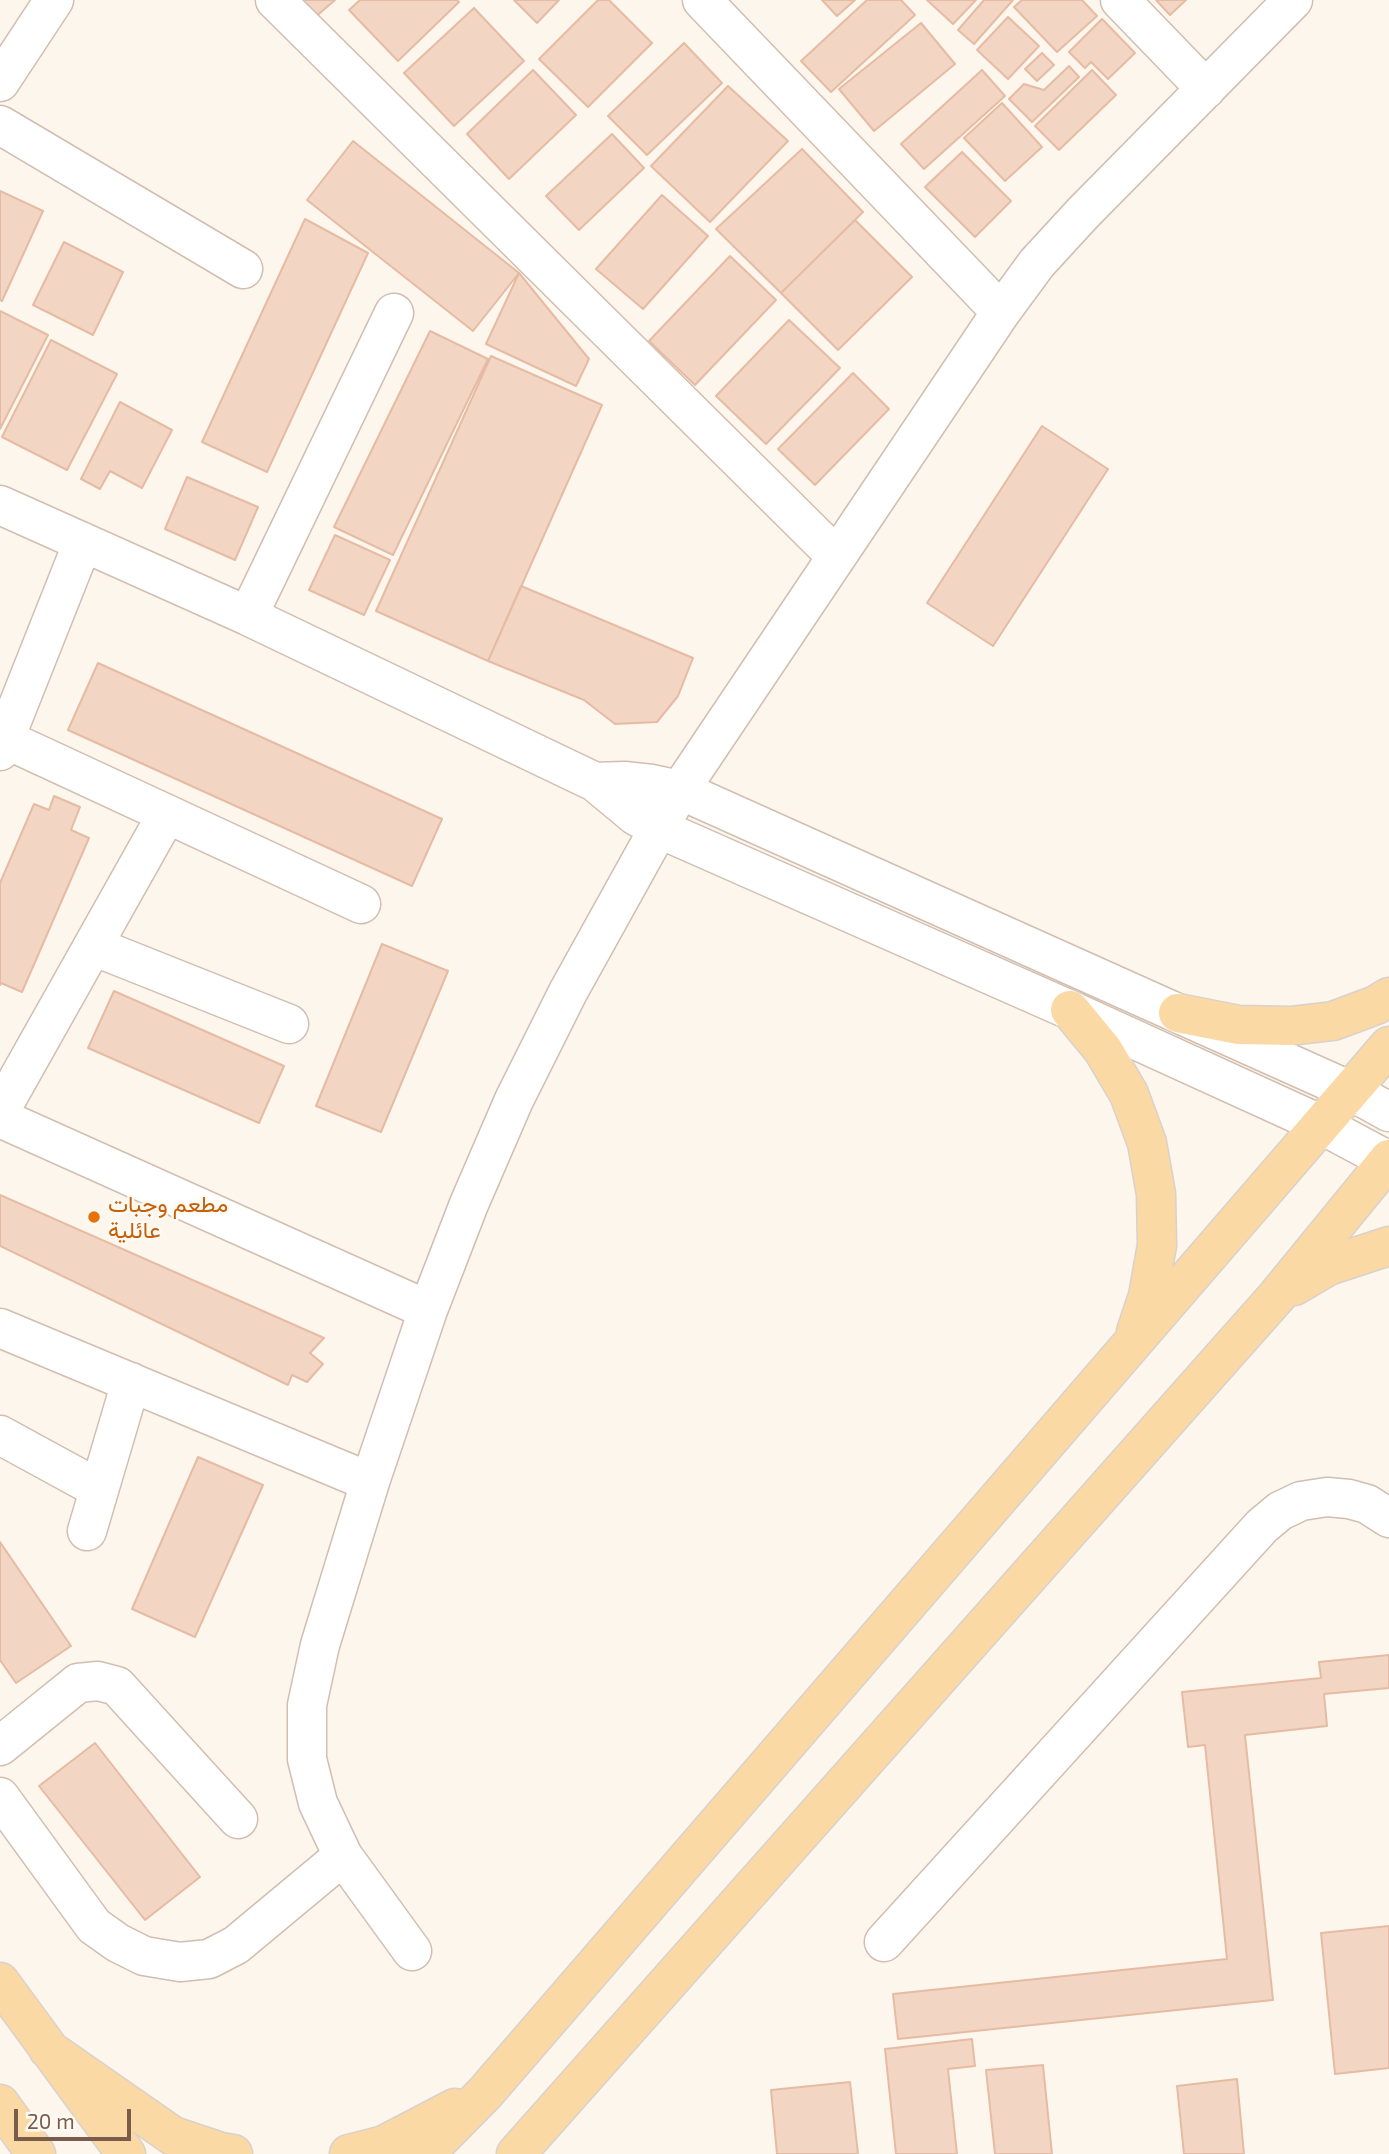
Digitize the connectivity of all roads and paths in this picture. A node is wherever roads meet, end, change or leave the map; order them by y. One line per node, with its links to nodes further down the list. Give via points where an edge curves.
1 (54, 0): 6 (street)
2 (275, 0): 14 (street)
3 (702, 0): 10 (street)
4 (1121, 0): 7 (street)
5 (1293, 0): 7 (street)
6 (0, 82)
7 (1206, 89): 10 (street, via 1083,213)
8 (0, 125): 9 (street)
9 (243, 269)
10 (1001, 312): 14 (street)
11 (394, 313): 15 (street)
12 (0, 505): 13 (street)
13 (83, 542): 15 (street); 16 (street)
14 (836, 556): 18 (street)
15 (248, 615): 17 (street)
16 (2, 745): 19 (street)
17 (595, 782): 18 (street, via 652,783); 20 (street, via 636,816)
18 (681, 790): 20 (street); 25 (street)
19 (167, 814): 21 (street); 22 (street)
20 (660, 829): 24 (street); 36 (street, via 568,992 514,1100)
21 (361, 904)
22 (93, 946): 26 (street); 29 (street)
23 (1389, 997): 25 (main road, via 1333,1021 1290,1026 1239,1025)
24 (1070, 1010): 32 (street); 38 (main road, via 1103,1050 1129,1094 1149,1155 1156,1194 1157,1245 1149,1296)
25 (1178, 1013): 28 (street)
26 (289, 1024)
27 (1389, 1046): 28 (main road)
28 (1351, 1091): 30 (street); 32 (main road)
29 (0, 1111)
30 (1389, 1112)
31 (0, 1118): 36 (street)
32 (1320, 1124): 33 (street); 38 (main road)
33 (1389, 1160): 35 (main road)
34 (1389, 1246): 35 (main road, via 1328,1266)
35 (1277, 1296): 60 (main road)
36 (428, 1310): 41 (street)
37 (0, 1328): 39 (street)
38 (1132, 1345): 53 (main road)
39 (131, 1382): 41 (street); 42 (street)
40 (0, 1435): 42 (street)
41 (370, 1482): 48 (street, via 320,1645 307,1705 307,1759 312,1781)
42 (99, 1489): 44 (street)
43 (1389, 1518): 49 (street, via 1358,1502 1327,1497 1301,1501 1262,1526)
44 (87, 1531)
45 (0, 1746): 47 (street, via 78,1683 117,1686)
46 (0, 1797): 48 (street, via 94,1926 144,1956 180,1962 209,1959 236,1945)
47 (238, 1819)
48 (343, 1856): 50 (street)
49 (884, 1942)
50 (412, 1951)
51 (0, 1982): 52 (main road)
52 (48, 2049): 56 (main road); 57 (main road, via 173,2136)
53 (485, 2093): 58 (main road, via 384,2145); 59 (main road)
54 (0, 2104): 55 (main road)
55 (36, 2154)
56 (126, 2154)
57 (233, 2154)
58 (349, 2154)
59 (425, 2154)
60 (516, 2154)

